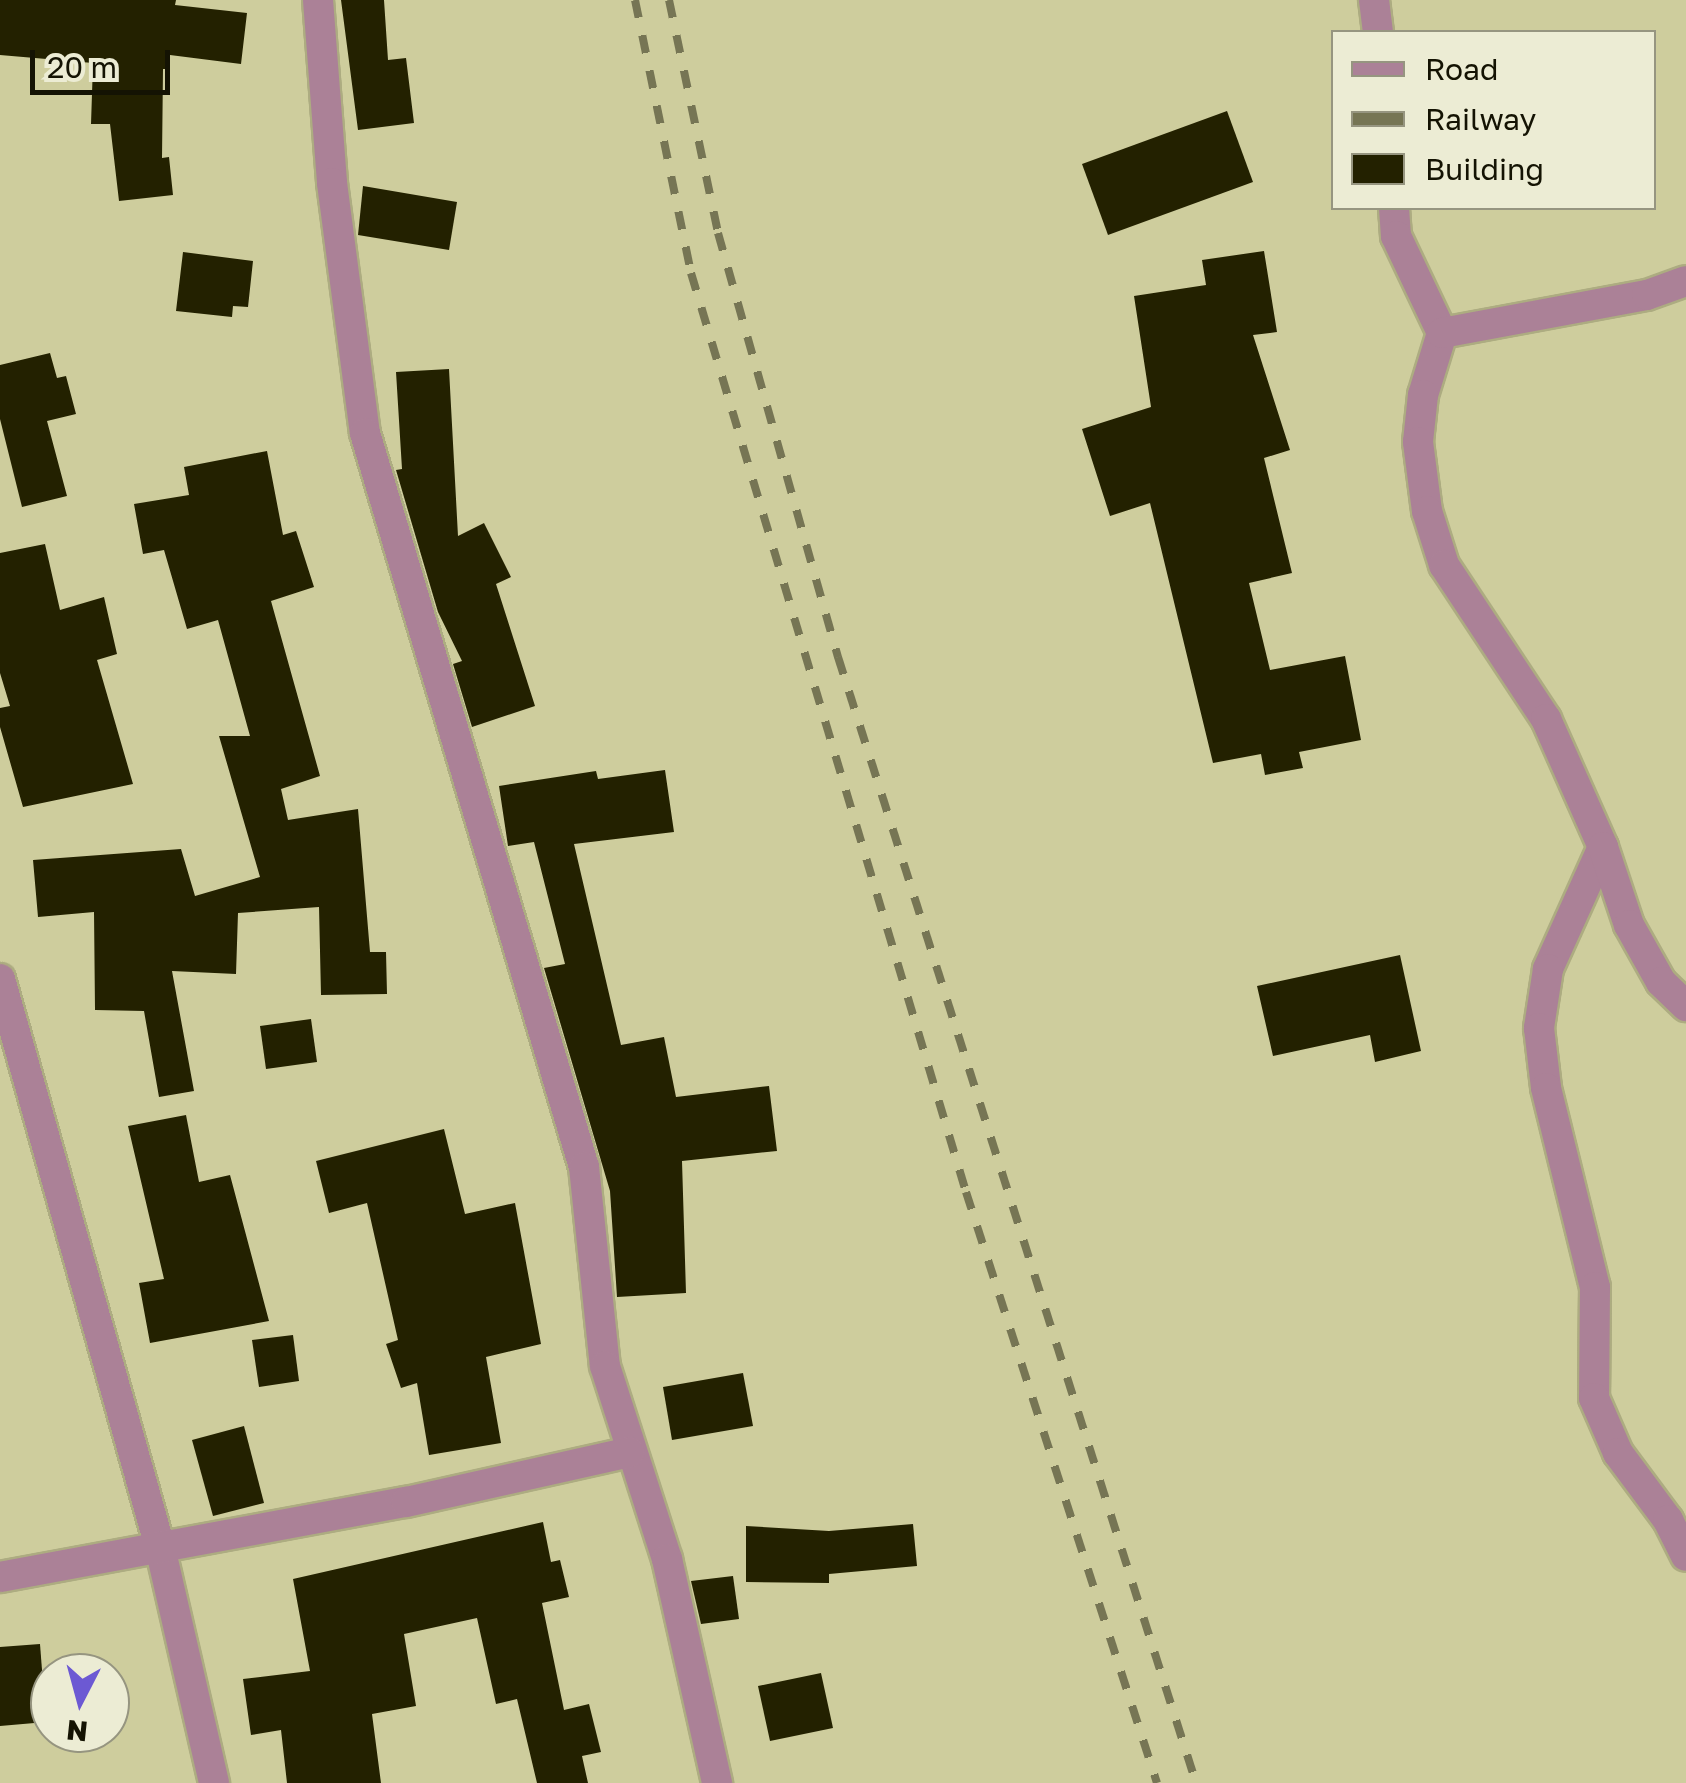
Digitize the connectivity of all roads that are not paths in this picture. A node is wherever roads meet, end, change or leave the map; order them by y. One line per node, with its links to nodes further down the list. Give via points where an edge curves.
1 (318, 0): 11 (street, via 332,183 366,433 584,1167 606,1366)
2 (1374, 0): 3 (street)
3 (1378, 30)
4 (1394, 210): 6 (street, via 1396,236)
5 (1686, 281): 6 (street)
6 (1442, 333): 7 (street, via 1423,395 1418,442 1444,565 1546,720)
7 (1603, 847): 9 (street, via 1629,925 1661,982); 13 (street, via 1548,969 1539,1028 1546,1088 1594,1288 1594,1398 1618,1453)
8 (0, 979): 10 (street)
9 (1686, 1006)
10 (14, 1096): 12 (street)
11 (629, 1452): 12 (street); 16 (street, via 666,1560)
12 (160, 1546): 14 (street); 15 (street)
13 (1686, 1556)
14 (0, 1577)
15 (214, 1783)
16 (717, 1783)

